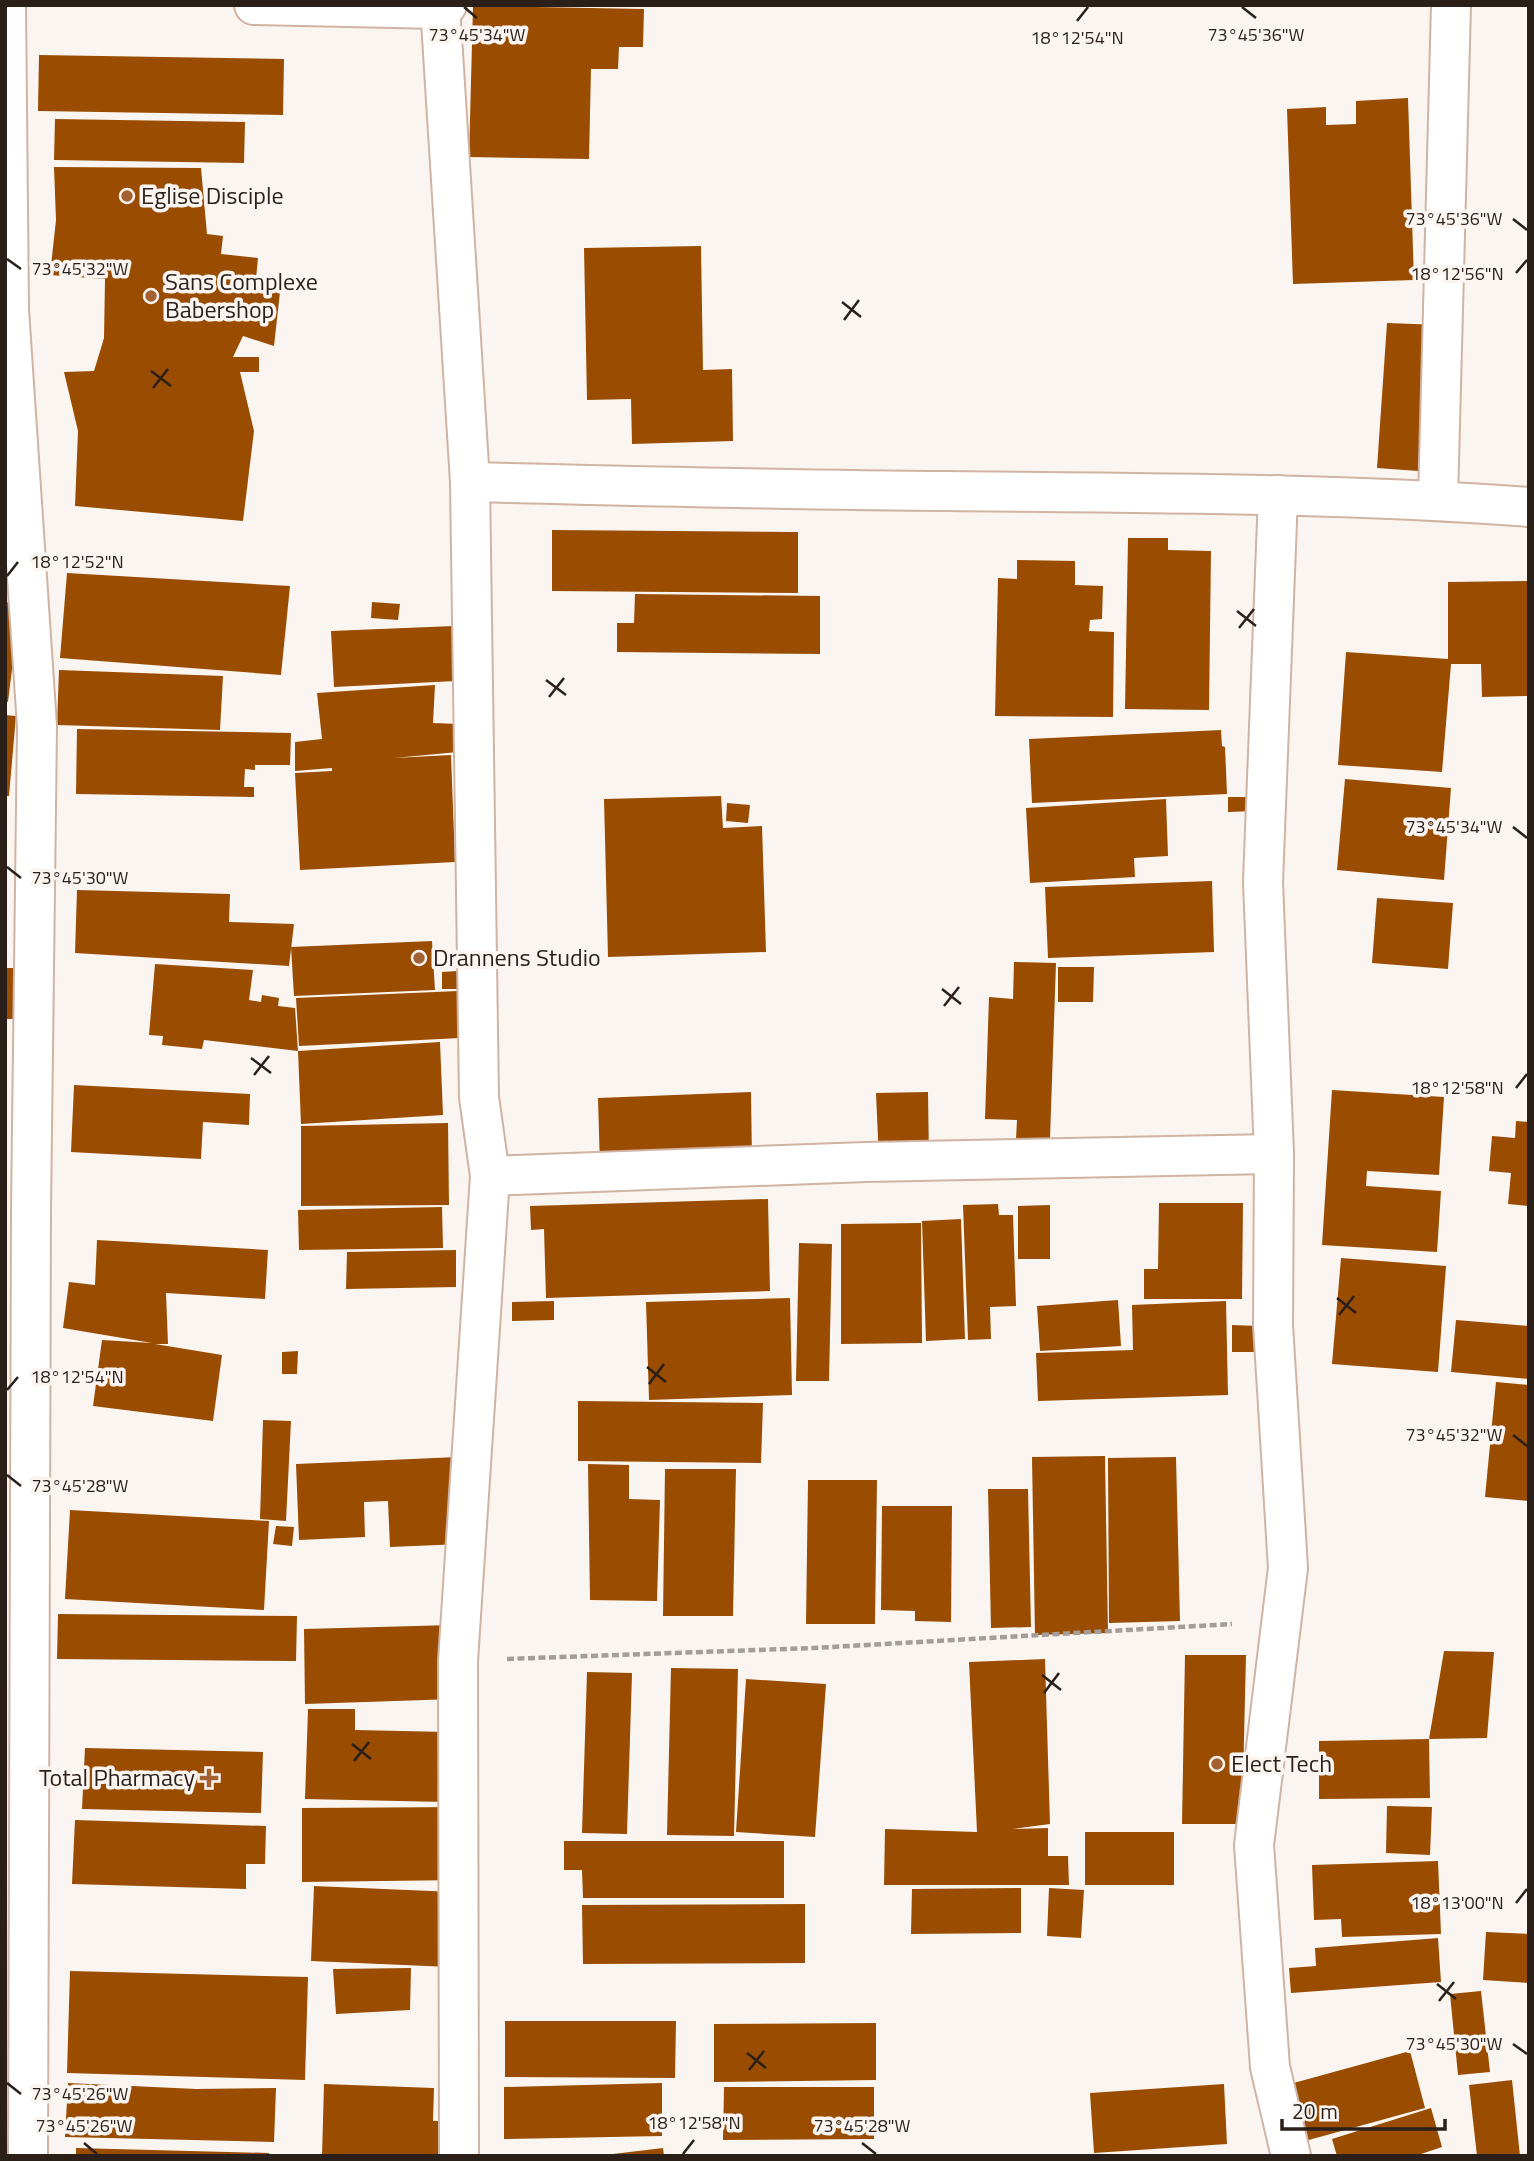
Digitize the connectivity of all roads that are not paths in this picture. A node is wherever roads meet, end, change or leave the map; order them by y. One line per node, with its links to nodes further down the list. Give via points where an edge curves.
1 (6, 5): 11 (street, via 9,310 37,726)
2 (254, 5): 4 (street)
3 (1451, 5): 7 (street)
4 (443, 6): 5 (street)
5 (470, 482): 6 (street); 10 (street, via 479,1097)
6 (1278, 495): 7 (street); 9 (street, via 1263,881)
7 (1438, 500): 8 (street)
8 (1529, 507)
9 (1274, 1154): 10 (street); 13 (street, via 1273,1325 1288,1568 1254,1845 1270,2067)
10 (490, 1175): 12 (street, via 458,1661)
11 (28, 2156)
12 (459, 2156)
13 (1291, 2156)

